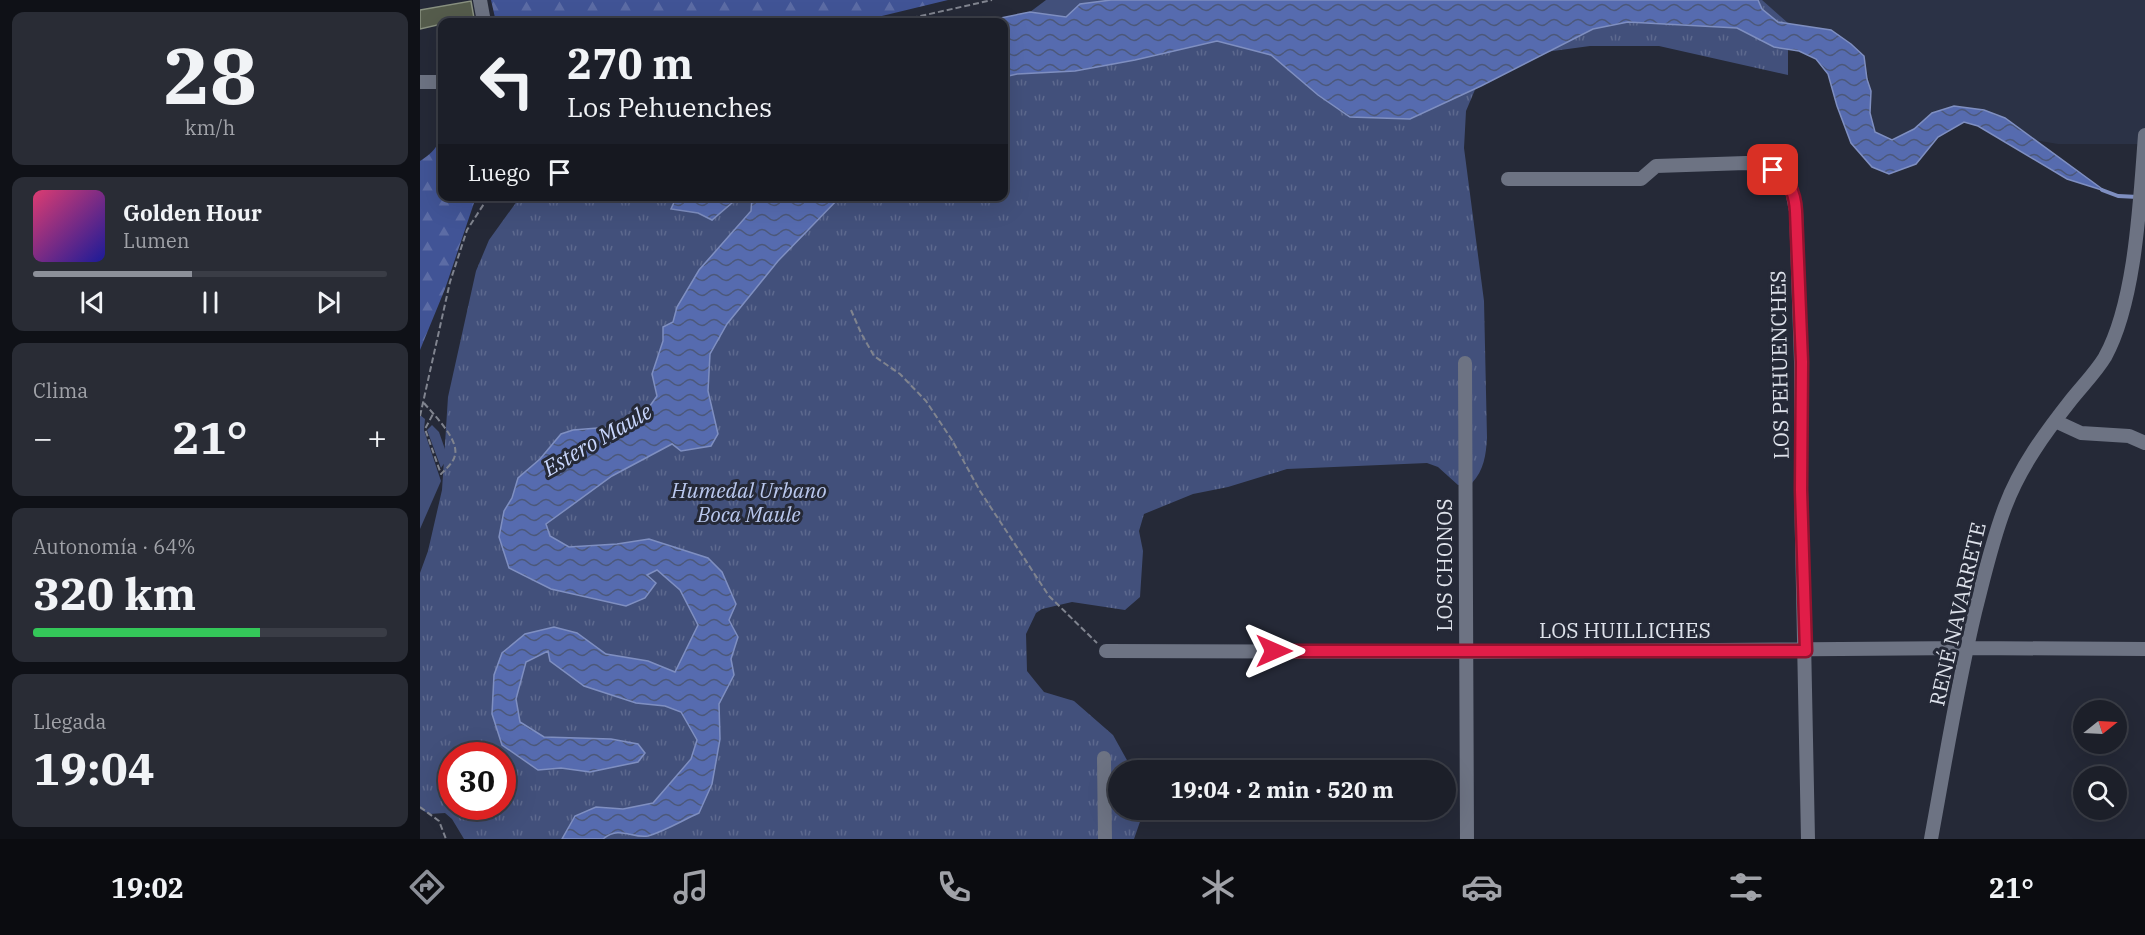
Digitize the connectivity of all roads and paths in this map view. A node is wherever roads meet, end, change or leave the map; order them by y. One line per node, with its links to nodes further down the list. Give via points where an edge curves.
1 (480, 0): 3 (street)
2 (992, 0): 4 (path)
3 (483, 18)
4 (912, 18)
5 (420, 82): 6 (street)
6 (438, 82)
7 (2145, 135): 8 (street, RENÉ NAVARRETE)
8 (2144, 161): 16 (street, RENÉ NAVARRETE, via 2127,288 2114,338 2097,369)
9 (1508, 179): 21 (street, LOS PEHUENCHES, via 1641,179 1656,166 1746,163 1782,174 1792,191 1796,211)
10 (486, 201): 13 (path, via 467,230 450,282)
11 (851, 310): 20 (path, via 874,356 900,374 926,400 1049,596)
12 (1465, 363): 22 (street, LOS CHONOS)
13 (424, 402): 14 (path); 15 (path)
14 (433, 414): 14 (path, via 450,435 456,453 441,474 425,429)
15 (420, 416)
16 (2055, 421): 17 (street, via 2081,433 2129,436); 18 (street, RENÉ NAVARRETE, via 2019,475 2006,503)
17 (2145, 443)
18 (1966, 648): 19 (street, LOS HUILLICHES); 21 (street, LOS HUILLICHES); 29 (street, RENÉ NAVARRETE)
19 (2145, 649)
20 (1106, 651): 22 (street, LOS HUILLICHES)
21 (1806, 651): 22 (street, LOS HUILLICHES); 28 (street, LOS PEHUENCHES)
22 (1466, 652): 27 (street, LOS CHONOS)
23 (1104, 758): 26 (street)
24 (420, 807): 25 (path, via 439,821)
25 (446, 839)
26 (1105, 839)
27 (1467, 839)
28 (1808, 839)
29 (1931, 839)

